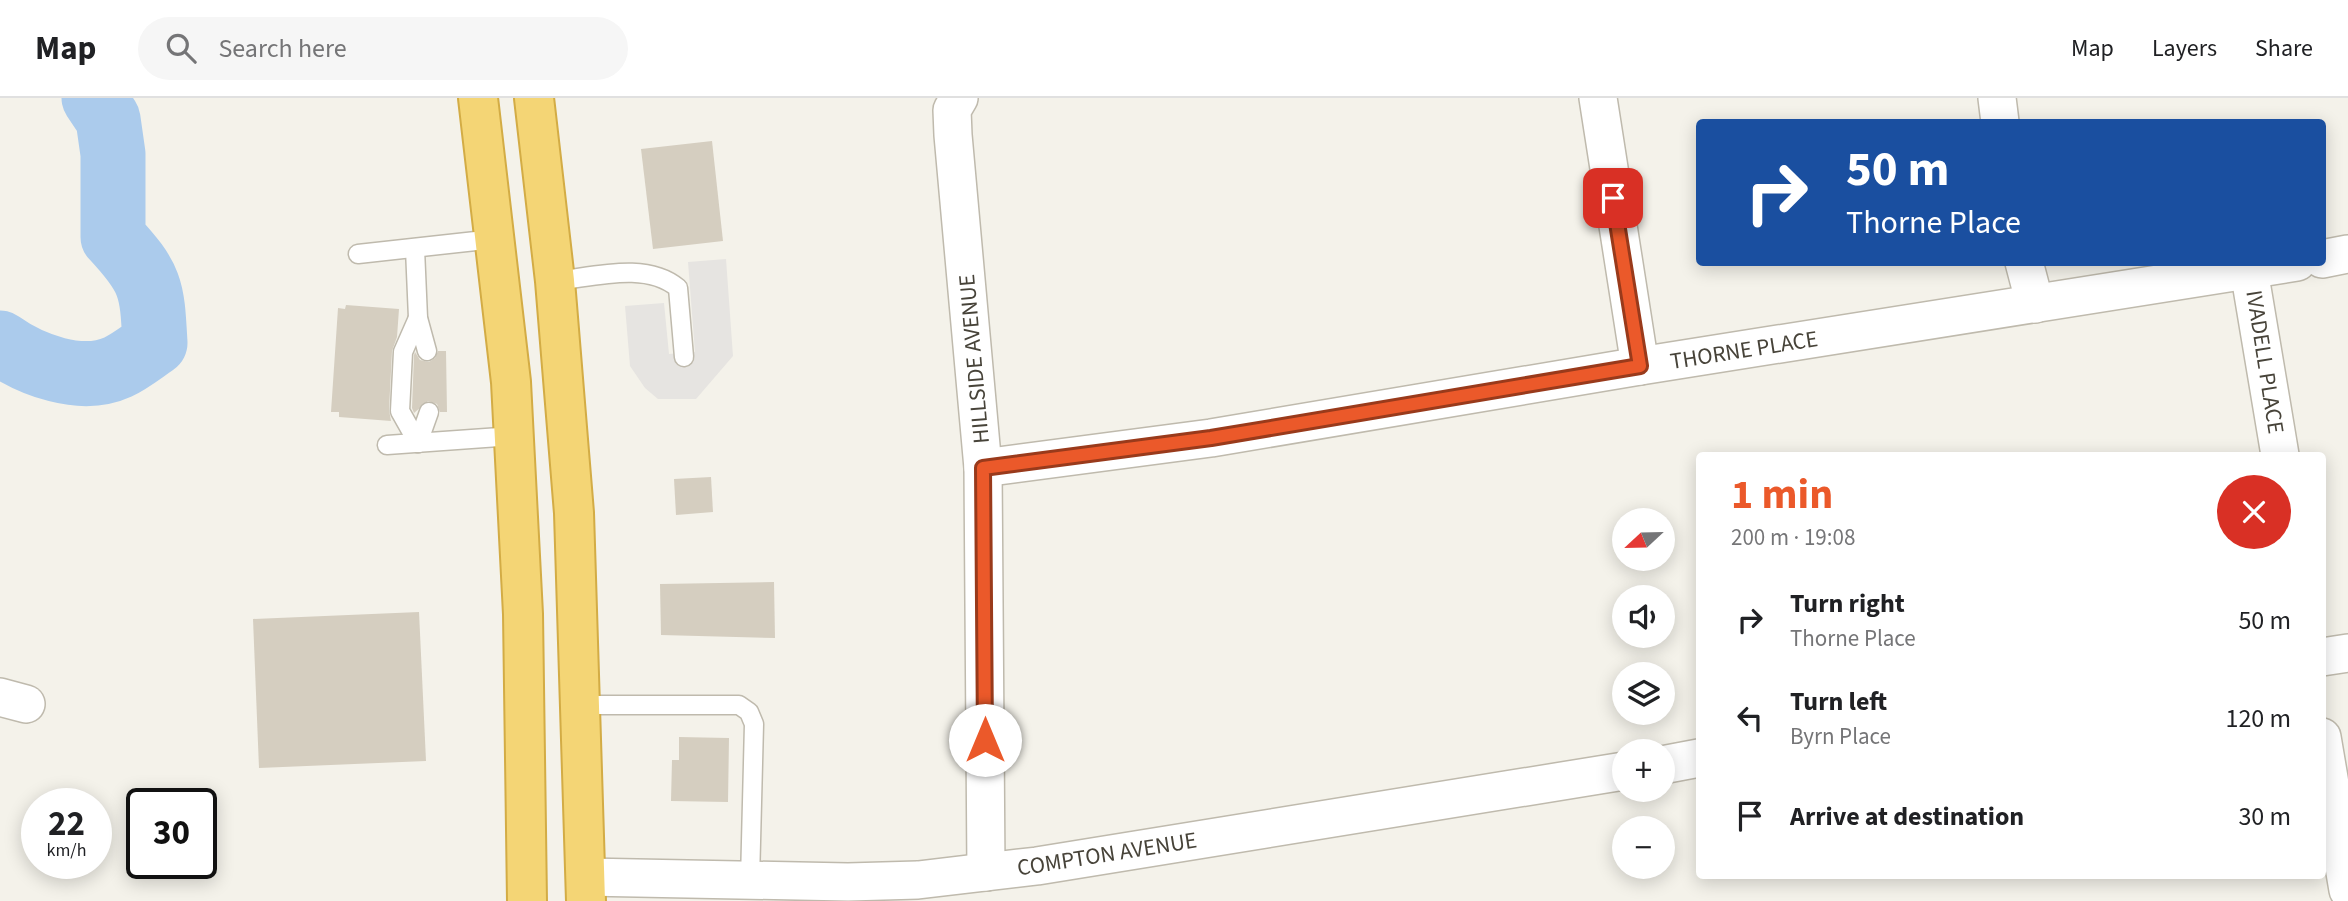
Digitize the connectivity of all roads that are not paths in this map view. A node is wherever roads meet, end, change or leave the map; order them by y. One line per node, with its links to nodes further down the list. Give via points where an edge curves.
1 (478, 98): 7 (highway)
2 (534, 98): 15 (highway)
3 (1598, 98): 20 (street)
4 (1997, 98): 6 (street)
5 (958, 99): 26 (street, HILLSIDE AVENUE, via 952,110 953,135)
6 (2000, 119)
7 (494, 239): 8 (lane); 22 (highway)
8 (415, 249): 9 (lane); 17 (lane)
9 (358, 254)
10 (2348, 254): 11 (street)
11 (2326, 258)
12 (2025, 266): 16 (street)
13 (2273, 266): 14 (street, THORNE PLACE)
14 (2249, 270): 16 (street, THORNE PLACE); 25 (street, IVADELL PLACE)
15 (555, 281): 19 (lane, via 642,272 667,278 678,288); 29 (highway, via 574,513)
16 (2035, 304): 20 (street, THORNE PLACE)
17 (418, 318): 18 (lane); 23 (lane, via 403,352 400,411)
18 (427, 351)
19 (684, 357)
20 (1640, 366): 26 (street, THORNE PLACE, via 1211,438)
21 (429, 412): 23 (lane)
22 (513, 436): 23 (lane); 39 (highway, via 523,614)
23 (418, 443): 24 (lane)
24 (387, 445)
25 (2279, 452)
26 (983, 468): 34 (street, HILLSIDE AVENUE)
27 (2348, 653): 28 (street)
28 (2326, 656)
29 (582, 705): 35 (lane, via 739,705 749,712 754,724); 36 (highway)
30 (1696, 759): 32 (street)
31 (2326, 761): 38 (street)
32 (1675, 763)
33 (1612, 773): 34 (street, COMPTON AVENUE)
34 (986, 872): 35 (street, COMPTON AVENUE, via 904,881)
35 (750, 881): 37 (street, COMPTON AVENUE)
36 (586, 889): 37 (street, COMPTON AVENUE)
37 (706, 890)
38 (2348, 890)
39 (527, 901)

